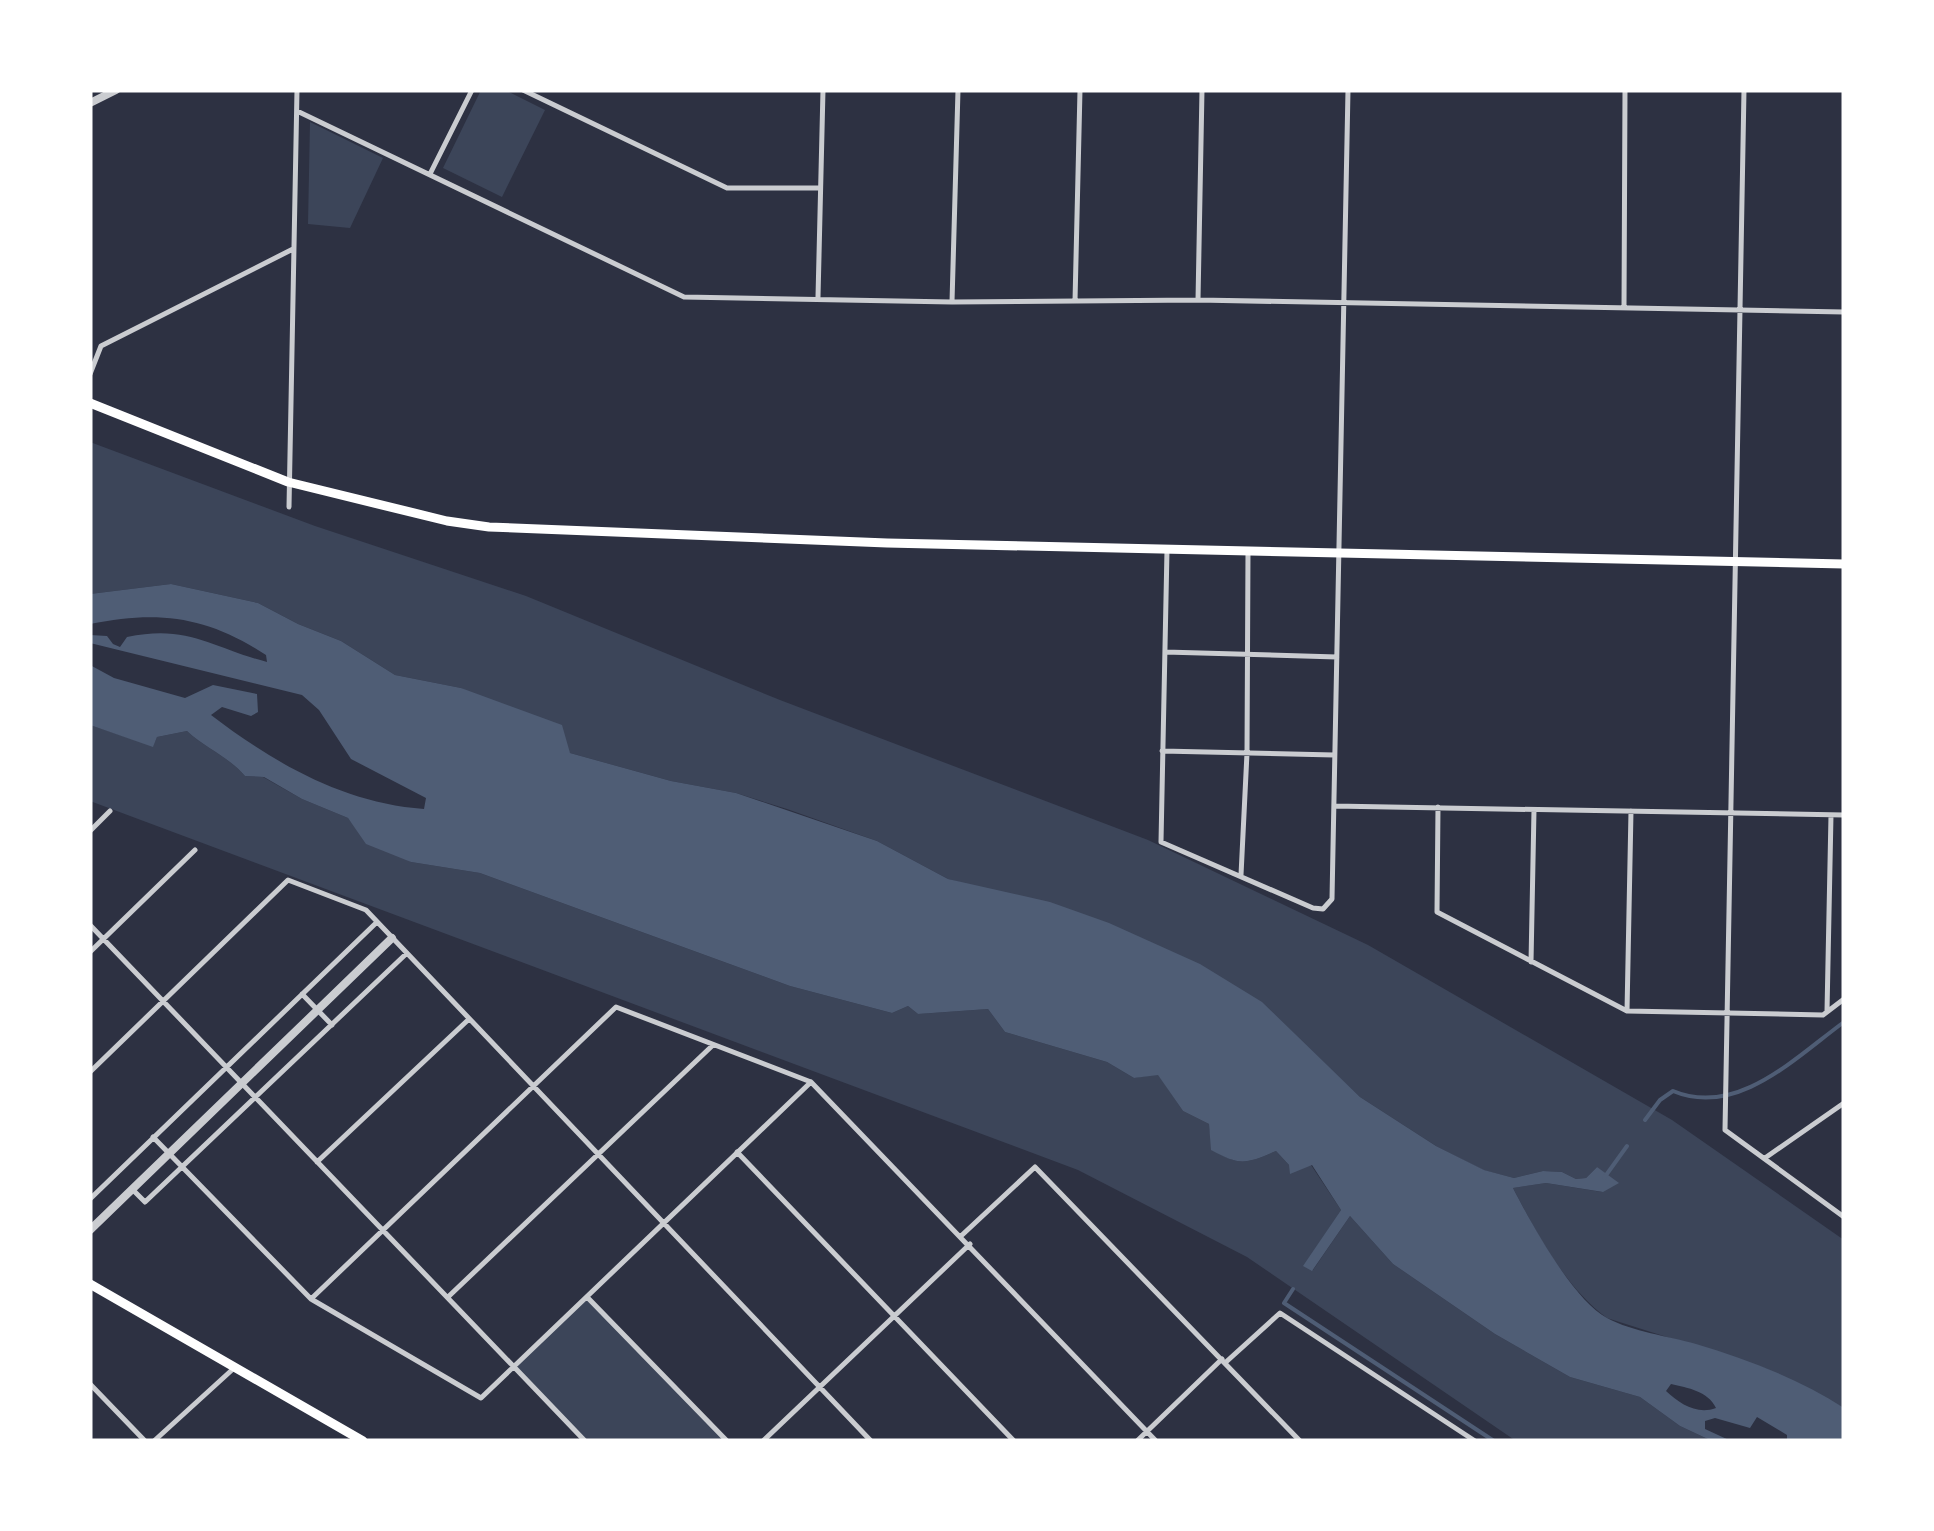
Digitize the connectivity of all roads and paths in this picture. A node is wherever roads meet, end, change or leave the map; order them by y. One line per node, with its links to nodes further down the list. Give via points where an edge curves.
1 (116, 90): 12 (street)
2 (297, 90): 13 (street)
3 (472, 90): 14 (street)
4 (524, 90): 15 (street, via 727,188)
5 (823, 90): 15 (street)
6 (958, 90): 20 (street)
7 (1080, 90): 18 (street)
8 (1202, 90): 19 (street)
9 (1348, 90): 21 (street)
10 (1625, 90): 22 (street)
11 (1744, 90): 23 (street)
12 (90, 103)
13 (297, 111): 14 (street); 16 (street)
14 (430, 174): 17 (street, via 684,297)
15 (820, 188): 17 (street)
16 (292, 250): 25 (street, via 101,346); 27 (street)
17 (818, 298): 20 (street)
18 (1075, 300): 19 (street); 20 (street)
19 (1198, 300): 21 (street)
20 (952, 302)
21 (1344, 304): 22 (street); 31 (street)
22 (1624, 308): 23 (street)
23 (1740, 310): 24 (street); 32 (street)
24 (1844, 312)
25 (90, 374)
26 (90, 403): 27 (main road)
27 (288, 482): 28 (street); 29 (main road, via 447,521 527,531)
28 (289, 507)
29 (1168, 550): 30 (main road); 34 (street)
30 (1248, 551): 31 (main road); 35 (street)
31 (1340, 553): 32 (main road); 36 (street)
32 (1735, 562): 33 (main road); 45 (street)
33 (1844, 564)
34 (1165, 652): 35 (street); 37 (street)
35 (1248, 653): 36 (street); 38 (street)
36 (1337, 657): 39 (street)
37 (1162, 751): 38 (street); 50 (street, via 1160,842)
38 (1246, 753): 39 (street); 50 (street)
39 (1335, 755): 40 (street)
40 (1334, 806): 41 (street); 50 (street, via 1327,906 1313,908)
41 (1438, 807): 42 (street); 57 (street, via 1437,912)
42 (1534, 810): 44 (street); 57 (street)
43 (110, 811): 48 (street)
44 (1632, 812): 45 (street); 62 (street)
45 (1731, 813): 46 (street); 64 (street)
46 (1831, 814): 47 (street); 63 (street)
47 (1844, 815)
48 (90, 831)
49 (196, 850): 54 (street)
50 (1241, 875)
51 (378, 922): 53 (street); 58 (street); 60 (street, via 366,910 288,880)
52 (90, 925): 54 (street)
53 (392, 938): 56 (street); 61 (street)
54 (104, 940): 55 (street); 60 (street)
55 (90, 952)
56 (407, 953): 65 (street); 66 (street)
57 (1531, 962): 62 (street)
58 (302, 994): 61 (street); 68 (street)
59 (1844, 999): 63 (street)
60 (164, 1001): 68 (street); 69 (street)
61 (317, 1009): 66 (street); 70 (street)
62 (1627, 1011): 64 (street)
63 (1827, 1011): 64 (street)
64 (1728, 1014): 79 (street, via 1726,1130)
65 (468, 1020): 72 (street); 80 (street)
66 (332, 1024): 73 (street)
67 (713, 1045): 71 (street); 72 (street, via 616,1008); 78 (street)
68 (228, 1067): 70 (street); 75 (street)
69 (90, 1072)
70 (242, 1082): 73 (street); 77 (street)
71 (811, 1082): 76 (street); 88 (street)
72 (532, 1087): 78 (street); 86 (street)
73 (256, 1096): 80 (street); 81 (street)
74 (1844, 1102): 79 (street)
75 (153, 1137): 77 (street); 83 (street)
76 (737, 1152): 85 (street); 94 (street)
77 (168, 1153): 81 (street); 82 (street)
78 (598, 1156): 85 (street); 91 (street)
79 (1765, 1158): 84 (street)
80 (318, 1162): 86 (street)
81 (182, 1167): 82 (street, via 145,1202); 93 (street)
82 (132, 1189): 87 (street)
83 (90, 1198)
84 (1844, 1217)
85 (664, 1224): 92 (street); 99 (street)
86 (383, 1228): 91 (street); 93 (street)
87 (90, 1230)
88 (962, 1236): 89 (street); 95 (street, via 1035,1166)
89 (970, 1244): 94 (street); 100 (street)
90 (90, 1284): 96 (main road)
91 (448, 1297): 97 (street)
92 (587, 1297): 97 (street); 105 (street)
93 (310, 1299): 97 (street, via 481,1398)
94 (894, 1316): 99 (street); 108 (street)
95 (1224, 1360): 100 (street); 111 (street); 112 (street, via 1280,1313)
96 (235, 1367): 102 (street); 103 (main road)
97 (514, 1367): 104 (street)
98 (90, 1384): 101 (street)
99 (820, 1387): 106 (street); 107 (street)
100 (1147, 1432): 109 (street); 110 (street)
101 (145, 1441)
102 (154, 1441)
103 (364, 1441)
104 (585, 1441)
105 (727, 1441)
106 (764, 1441)
107 (871, 1441)
108 (1014, 1441)
109 (1137, 1441)
110 (1156, 1441)
111 (1300, 1441)
112 (1475, 1441)

